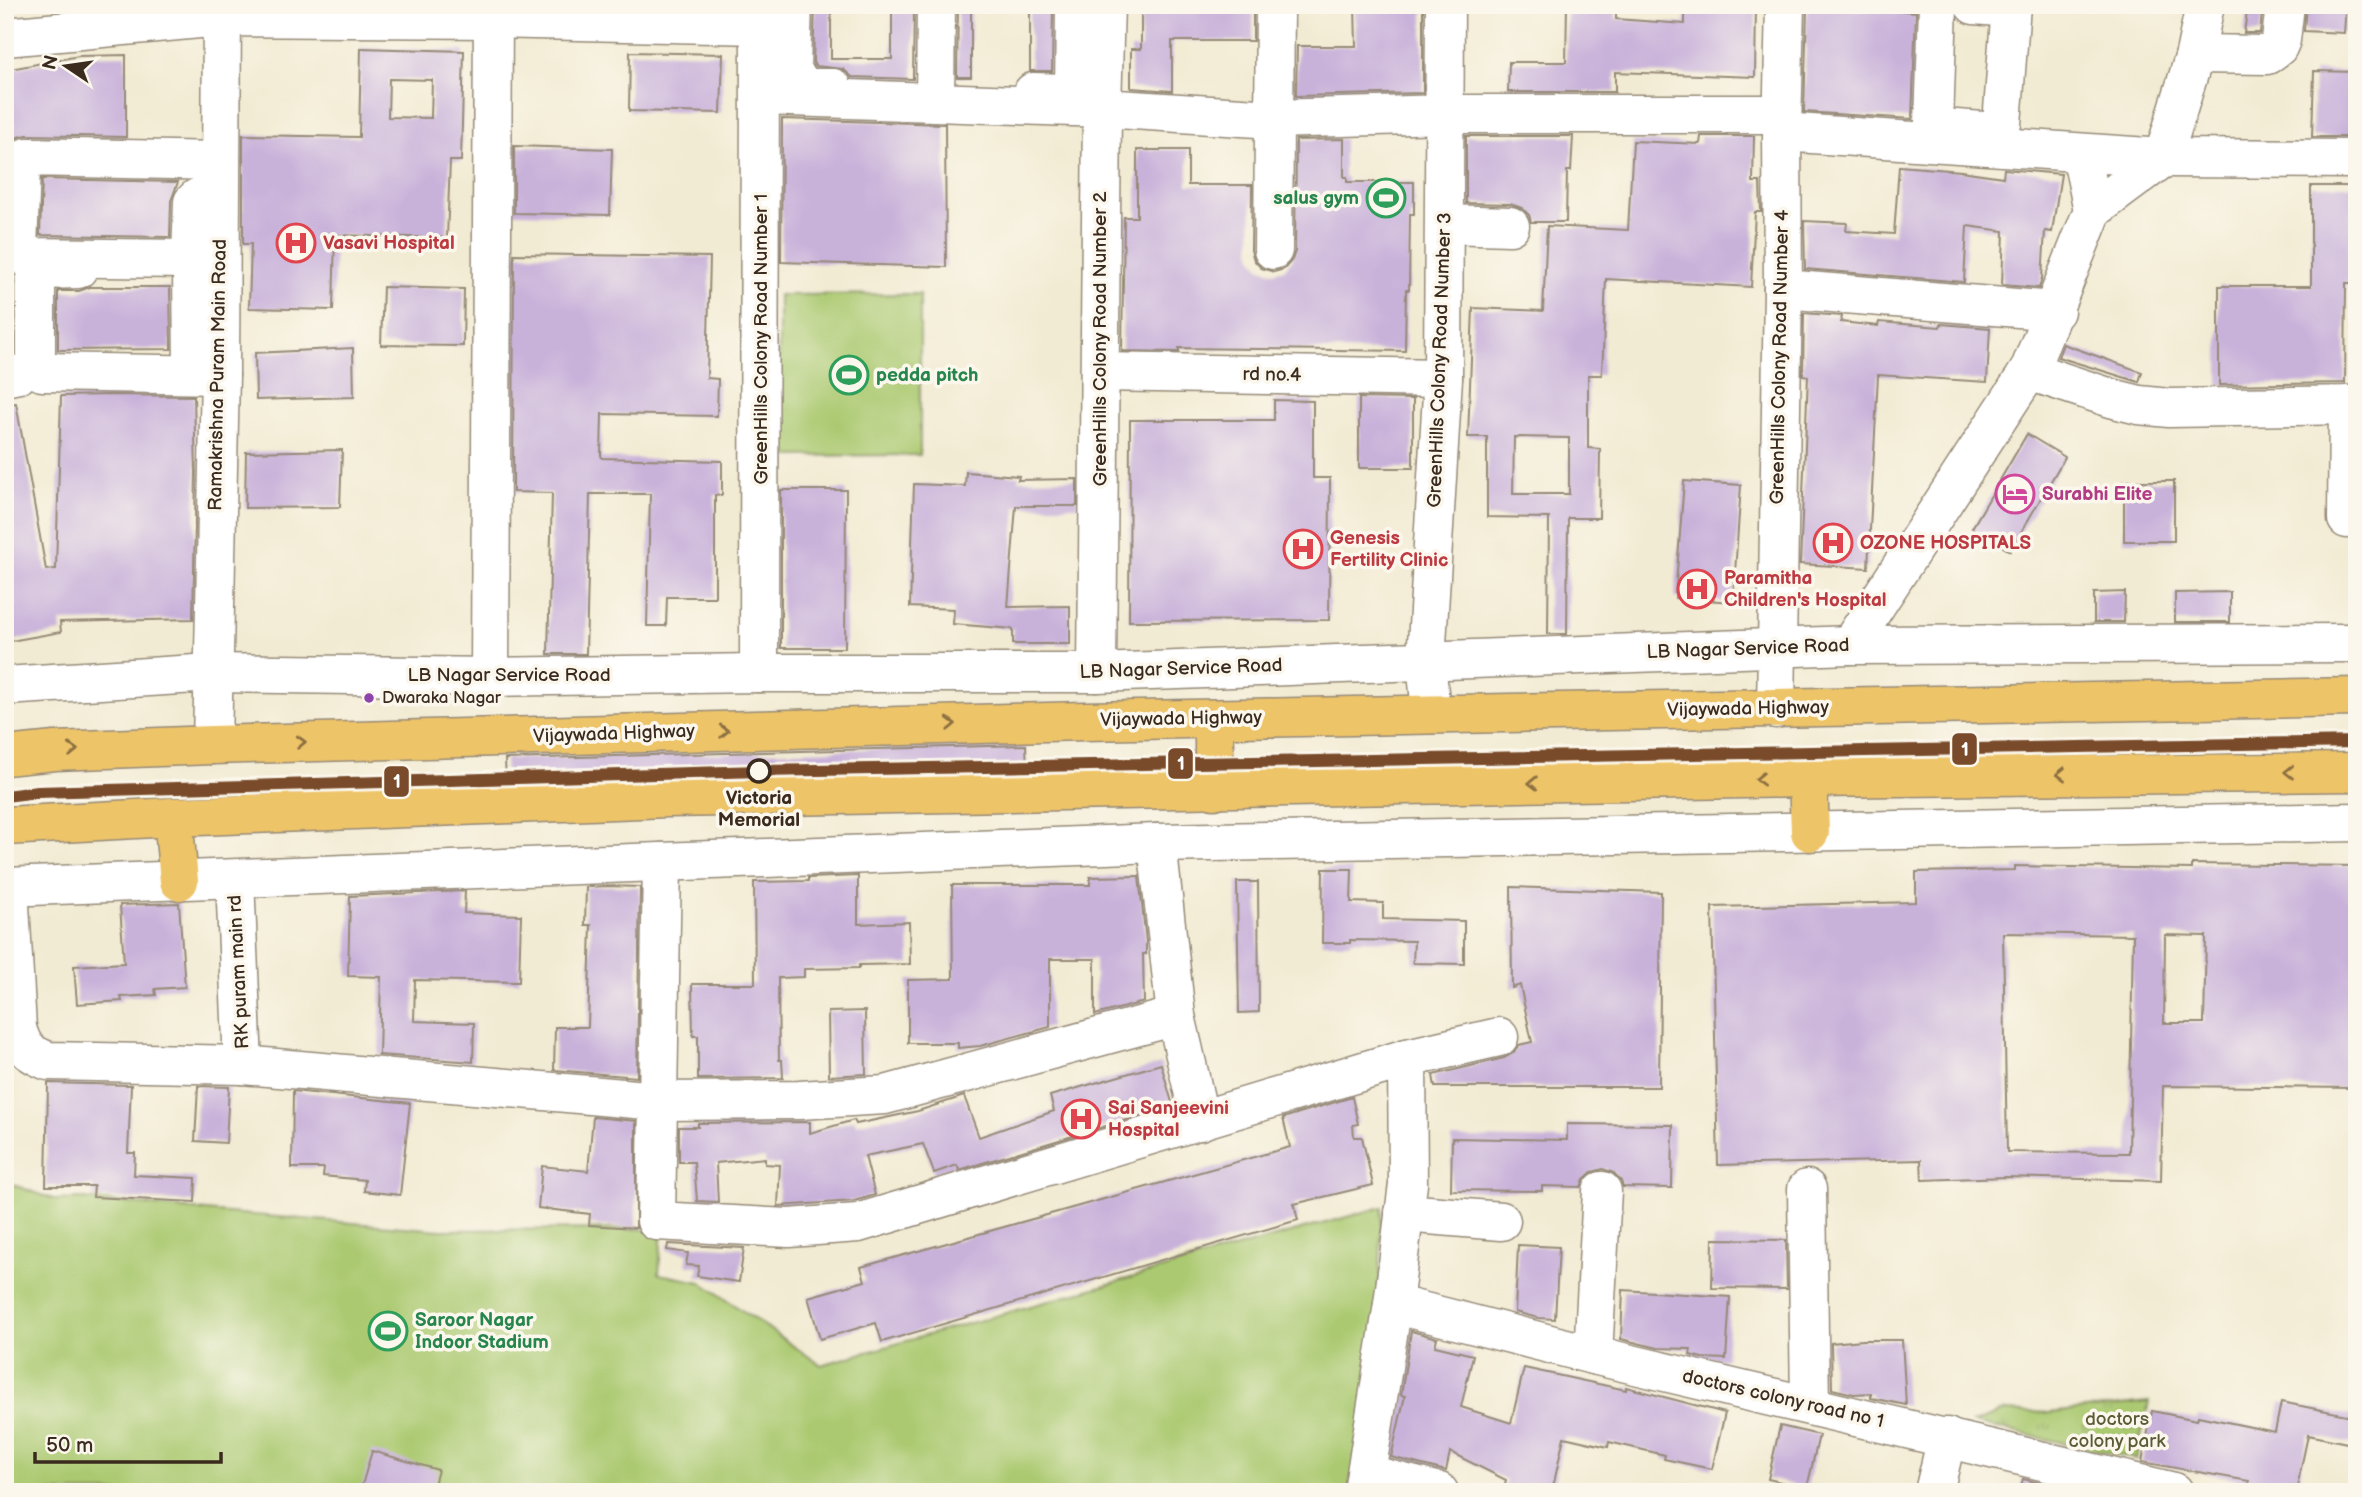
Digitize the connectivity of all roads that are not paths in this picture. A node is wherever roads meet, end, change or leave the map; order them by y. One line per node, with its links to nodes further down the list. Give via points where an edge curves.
1 (793, 5): 16 (street, via 790,67 802,88)
2 (936, 5): 16 (street)
3 (1074, 5): 16 (street, via 1074,90)
4 (1105, 5): 18 (street, GreenHills Colony Road Number 2)
5 (1275, 5): 20 (street)
6 (1446, 5): 19 (street, GreenHills Colony Road Number 3)
7 (1785, 5): 21 (street, GreenHills Colony Road Number 4)
8 (2205, 5): 15 (street)
9 (2285, 5): 15 (street, via 2281,40 2267,54)
10 (1988, 6): 22 (street)
11 (222, 11): 12 (street); 14 (street); 26 (street, Ramakrishna Puram Main Road)
12 (493, 12): 13 (street); 48 (street)
13 (760, 15): 17 (street, GreenHills Colony Road Number 1)
14 (5, 37)
15 (2195, 54): 24 (street)
16 (936, 95): 17 (street); 18 (street)
17 (762, 96): 46 (street, GreenHills Colony Road Number 1)
18 (1101, 108): 20 (street); 36 (street, GreenHills Colony Road Number 2)
19 (1445, 114): 20 (street); 21 (street); 29 (street, GreenHills Colony Road Number 3)
20 (1273, 119): 31 (street)
21 (1782, 123): 22 (street); 33 (street, GreenHills Colony Road Number 4)
22 (2021, 149): 23 (street)
23 (2081, 153): 24 (street); 28 (street)
24 (2163, 158): 25 (street); 28 (street)
25 (2357, 159)
26 (221, 161): 27 (street, Ramakrishna Puram Main Road); 27 (street, via 27,157 21,166 18,251 26,257 187,259 192,247 193,202 197,198)
27 (220, 200): 32 (street, Ramakrishna Puram Main Road)
28 (2094, 210): 34 (street)
29 (1445, 224): 30 (street); 38 (street, GreenHills Colony Road Number 3)
30 (1510, 226)
31 (1273, 250)
32 (206, 269): 37 (street, Ramakrishna Puram Main Road); 37 (street, via 45,270 36,278 34,297 36,360 42,372)
33 (1783, 289): 34 (street); 43 (street, GreenHills Colony Road Number 4)
34 (2055, 311): 35 (street)
35 (2029, 371): 39 (street, via 2139,405); 42 (street)
36 (1100, 372): 38 (street, rd no.4); 47 (street, GreenHills Colony Road Number 2)
37 (206, 374): 45 (street, Ramakrishna Puram Main Road)
38 (1443, 378): 44 (street, GreenHills Colony Road Number 3)
39 (2352, 405): 40 (street)
40 (2347, 519)
41 (2357, 643): 42 (street, LB Nagar Service Road)
42 (1850, 645): 43 (street, LB Nagar Service Road)
43 (1776, 649): 44 (street, LB Nagar Service Road); 51 (street, GreenHills Colony Road Number 4)
44 (1426, 660): 47 (street, LB Nagar Service Road); 52 (street, GreenHills Colony Road Number 3)
45 (212, 673): 48 (street, LB Nagar Service Road); 49 (street, LB Nagar Service Road); 54 (street, Ramakrishna Puram Main Road)
46 (759, 673): 47 (street, LB Nagar Service Road); 48 (street, LB Nagar Service Road)
47 (1097, 673)
48 (489, 677)
49 (5, 686)
50 (2357, 697): 51 (highway, Vijaywada Highway)
51 (1776, 709): 52 (highway, Vijaywada Highway)
52 (1431, 714): 53 (highway, Vijaywada Highway)
53 (1214, 719): 54 (highway, Vijaywada Highway, one-way to 53); 58 (highway)
54 (212, 745): 55 (highway, Vijaywada Highway, one-way to 54)
55 (5, 756)
56 (2357, 772): 57 (highway, one-way to 57)
57 (1808, 778): 58 (highway, one-way to 58); 62 (highway)
58 (1214, 790): 59 (highway, via 667,798)
59 (173, 817): 61 (highway); 66 (highway)
60 (2357, 822): 62 (street)
61 (5, 826)
62 (1810, 832): 63 (street)
63 (1157, 843): 64 (street); 68 (street)
64 (662, 862): 65 (street); 72 (street)
65 (235, 879): 66 (street); 71 (street, RK puram main rd)
66 (179, 881): 67 (street)
67 (7, 887): 71 (street, via 17,1028 22,1045 33,1055 48,1061)
68 (1176, 1016): 72 (street, via 886,1095); 73 (street)
69 (1499, 1037): 70 (street)
70 (1407, 1059): 73 (street); 76 (street)
71 (243, 1065): 72 (street)
72 (658, 1101): 73 (street, via 656,1221 789,1228 858,1223 1050,1179)
73 (1218, 1128)
74 (1807, 1189): 80 (street)
75 (1602, 1191): 79 (street)
76 (1404, 1213): 77 (street); 78 (street)
77 (1501, 1221)
78 (1393, 1304): 79 (street, doctors colony road no 1); 82 (street)
79 (1593, 1355): 80 (street, doctors colony road no 1)
80 (1810, 1405): 81 (street, doctors colony road no 1)
81 (1947, 1437): 84 (street); 85 (street, doctors colony road no 1)
82 (1365, 1483): 83 (street)
83 (1439, 1492)
84 (1934, 1492)
85 (2174, 1492)

